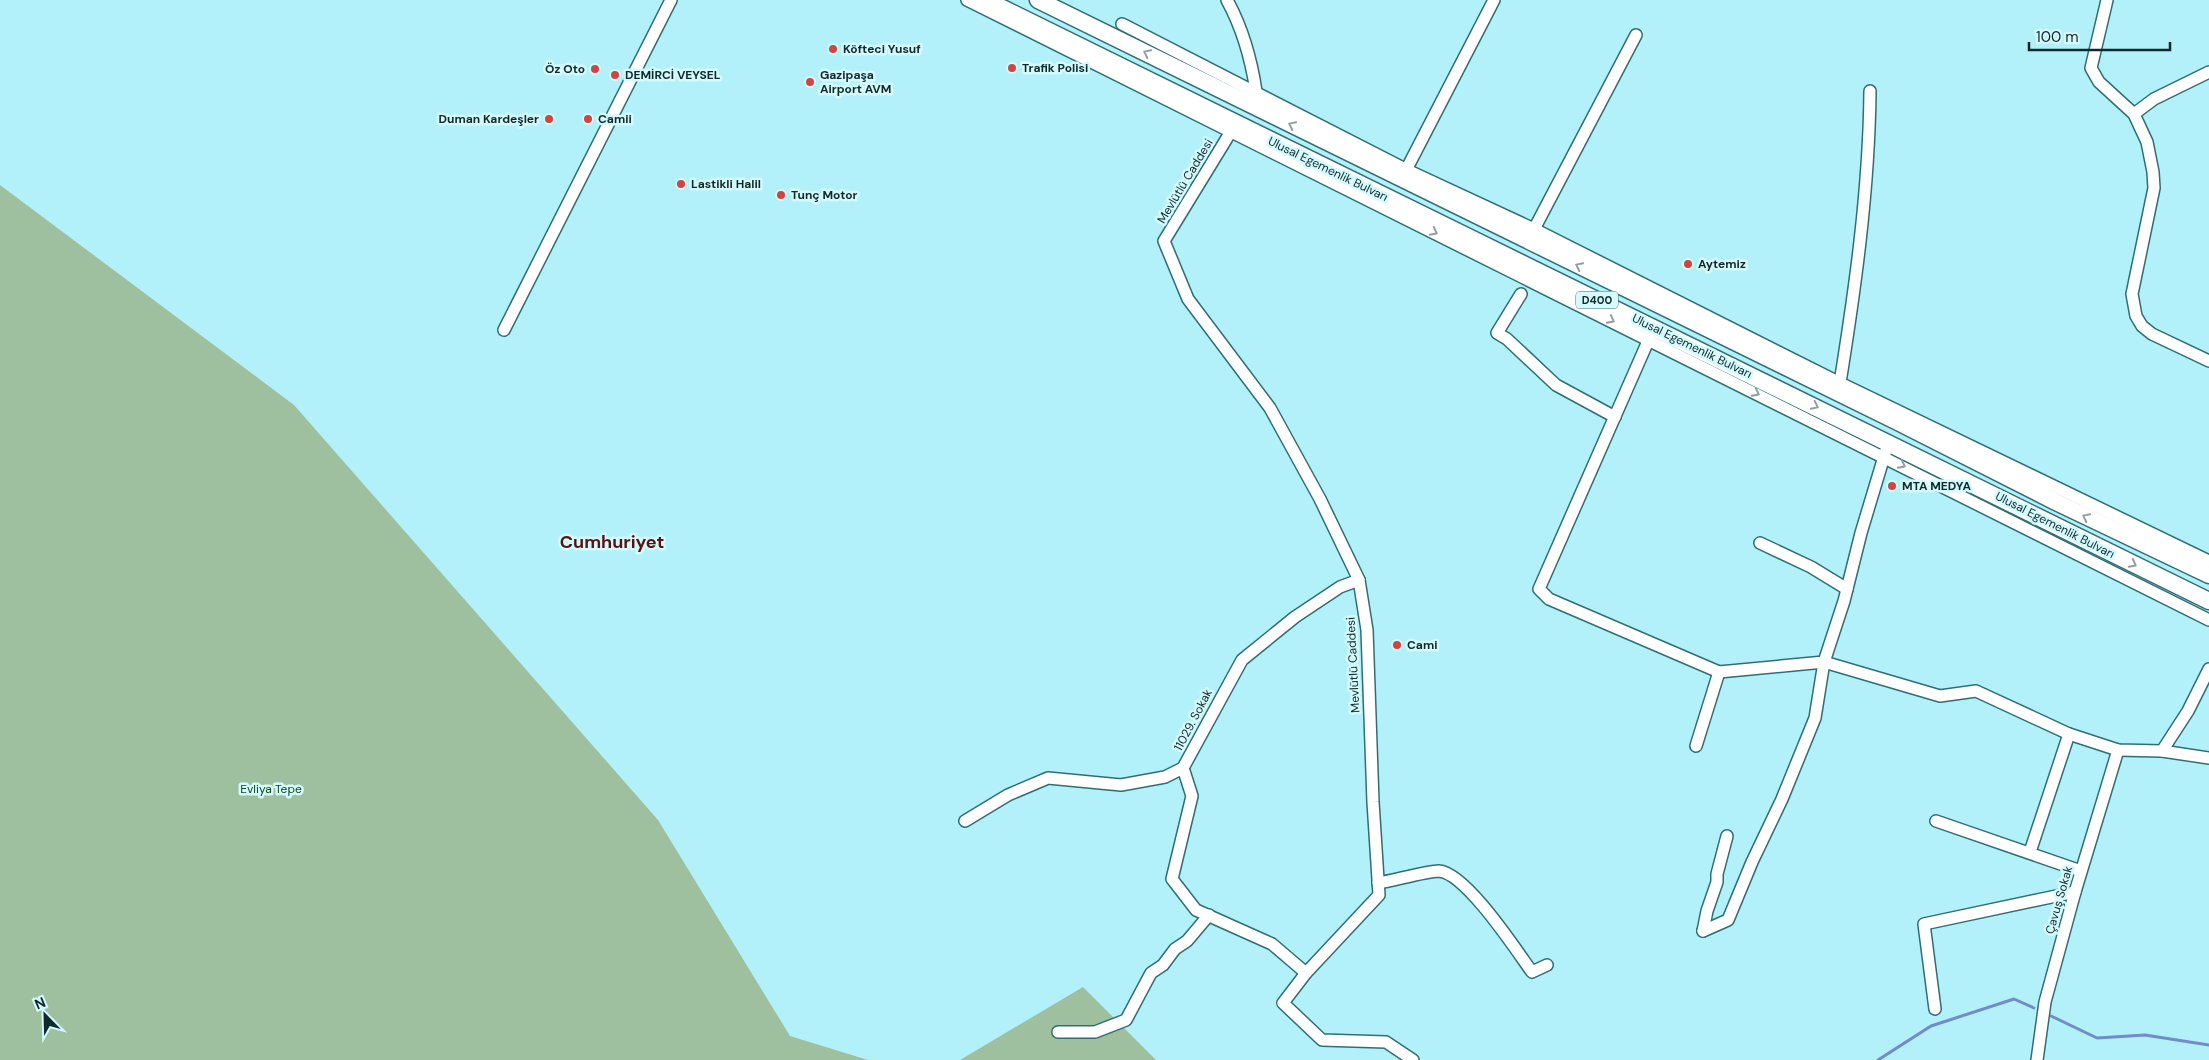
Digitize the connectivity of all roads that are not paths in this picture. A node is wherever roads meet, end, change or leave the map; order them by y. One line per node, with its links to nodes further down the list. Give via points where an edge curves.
1 (670, 0): 18 (street)
2 (967, 0): 14 (street)
3 (986, 0): 14 (highway, Ulusal Egemenlik Bulvarı / D400)
4 (1038, 0): 15 (highway, Ulusal Egemenlik Bulvarı / D400, one-way to 4)
5 (1226, 0): 11 (street, via 1246,42)
6 (1494, 0): 15 (street)
7 (2107, 0): 13 (street, via 2090,68 2099,82)
8 (1122, 24): 11 (street)
9 (1636, 35): 16 (street)
10 (2209, 72): 13 (street, via 2154,99)
11 (1256, 91): 15 (street)
12 (1870, 91): 21 (street, via 1869,149 1855,293)
13 (2134, 114): 20 (street, via 2147,142 2154,188 2132,294 2136,316 2152,334)
14 (1234, 127): 19 (street, one-way to 19); 24 (highway, Ulusal Egemenlik Bulvarı / D400, one-way to 24); 28 (street, Mevlütlü Caddesi, via 1164,241 1188,299 1270,408 1320,499)
15 (1405, 174): 16 (highway, Ulusal Egemenlik Bulvarı / D400)
16 (1531, 235): 21 (highway, Ulusal Egemenlik Bulvarı / D400)
17 (1520, 294): 22 (street, via 1497,333 1556,385)
18 (504, 330)
19 (1649, 339): 22 (street); 24 (street, one-way to 24)
20 (2209, 361)
21 (1839, 388): 23 (highway, Ulusal Egemenlik Bulvarı / D400); 26 (street)
22 (1615, 417): 34 (street, via 1539,589 1549,599)
23 (1898, 422): 24 (highway); 27 (highway, Ulusal Egemenlik Bulvarı / D400, one-way to 23)
24 (1887, 449): 29 (street); 30 (highway, Ulusal Egemenlik Bulvarı / D400, one-way to 30); 31 (street, one-way to 31)
25 (1760, 543): 29 (street, via 1811,567)
26 (2209, 561)
27 (2209, 575)
28 (1359, 580): 40 (street, 11029. Sokak, via 1340,587 1295,617 1242,660); 46 (street, Mevlütlü Caddesi, via 1367,630)
29 (1847, 589): 32 (street)
30 (2209, 601)
31 (2209, 620)
32 (1824, 662): 34 (street); 35 (street, via 1940,696 1976,691); 43 (street, via 1815,718 1782,800 1728,920 1703,931)
33 (2209, 669): 38 (street, via 2188,711)
34 (1719, 672): 36 (street)
35 (2069, 734): 37 (street); 44 (street)
36 (1696, 746)
37 (2118, 750): 38 (street); 45 (street, Çavuş Sokak)
38 (2162, 751): 39 (street)
39 (2209, 758)
40 (1183, 768): 42 (street, 11029. Sokak, via 1165,777 1121,785 1048,778); 48 (street, via 1192,796 1172,879 1196,910)
41 (1936, 820): 44 (street)
42 (965, 821)
43 (1726, 836)
44 (2030, 852): 45 (street)
45 (2081, 871): 47 (street, Çavuş Sokak)
46 (1378, 883): 49 (street, via 1440,871 1458,881 1482,904 1532,972); 50 (street, Mevlütlü Caddesi, via 1379,895)
47 (2075, 892): 51 (street, via 1924,924); 54 (street, Çavuş Sokak, via 2045,1002)
48 (1209, 915): 50 (street, via 1272,944); 52 (street, via 1188,941 1151,973 1126,1020 1095,1032)
49 (1547, 965)
50 (1306, 973): 53 (street, Mevlütlü Caddesi, via 1283,1003 1322,1040 1386,1042)
51 (1935, 1009)
52 (1058, 1032)
53 (1413, 1060)
54 (2038, 1060)

